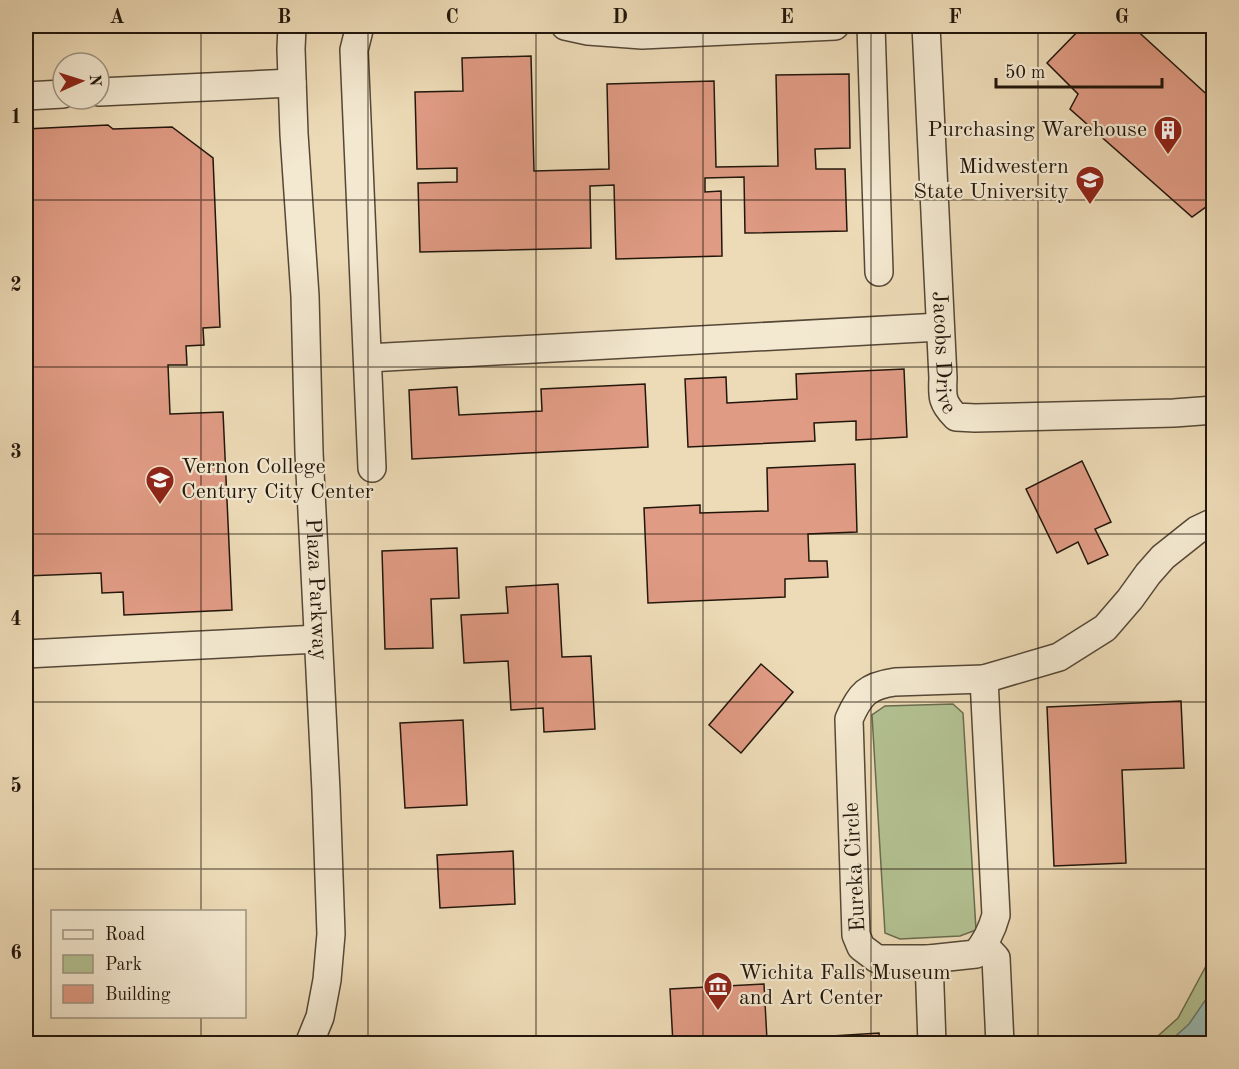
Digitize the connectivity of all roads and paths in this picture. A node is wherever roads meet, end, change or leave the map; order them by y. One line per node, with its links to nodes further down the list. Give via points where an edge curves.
1 (292, 26): 8 (street, Plaza Parkway)
2 (360, 26): 14 (street, via 354,50)
3 (565, 26): 7 (street, via 588,31)
4 (835, 26): 7 (street)
5 (871, 26): 12 (street)
6 (926, 26): 13 (street, Jacobs Drive)
7 (642, 28)
8 (292, 83): 9 (street); 18 (street, Plaza Parkway, via 305,296)
9 (111, 91)
10 (51, 95): 11 (street)
11 (26, 96)
12 (879, 272)
13 (940, 327): 14 (street); 15 (street, Jacobs Drive, via 942,396 956,417)
14 (368, 358): 16 (street)
15 (1214, 410)
16 (372, 468)
17 (1214, 522): 20 (street, Eureka Circle, via 1197,530 1163,557 1105,628 1059,657)
18 (318, 639): 19 (street); 23 (street, Plaza Parkway, via 331,934 320,1017)
19 (26, 654)
20 (984, 679): 21 (street, via 996,915); 22 (street, Eureka Circle, via 880,684 862,695 849,719 856,935 861,947 876,959)
21 (984, 945): 22 (street, Eureka Circle, via 976,954); 25 (street, via 996,958)
22 (929, 959): 24 (street)
23 (309, 1044)
24 (932, 1044)
25 (1000, 1044)

